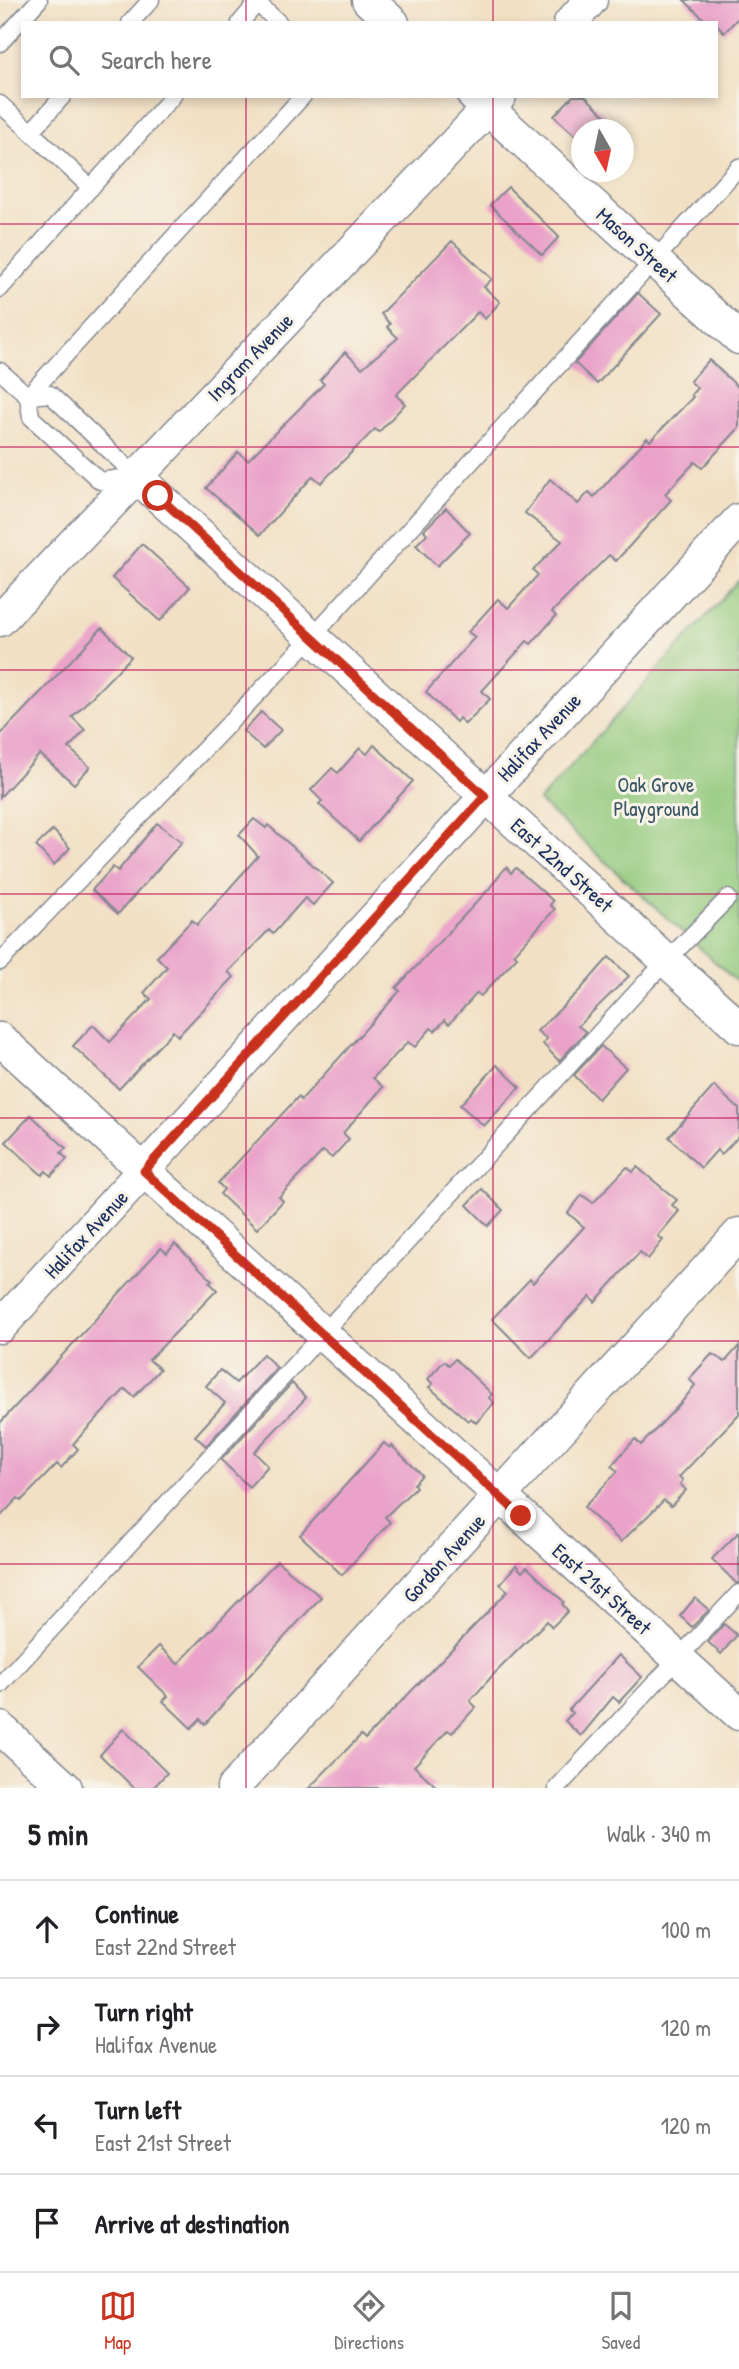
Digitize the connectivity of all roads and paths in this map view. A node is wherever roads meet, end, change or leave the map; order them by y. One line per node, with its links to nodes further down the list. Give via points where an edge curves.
1 (39, 0): 11 (lane)
2 (151, 0): 6 (lane)
3 (368, 0): 9 (street)
4 (591, 0): 10 (street)
5 (255, 2): 7 (lane); 8 (lane)
6 (132, 21)
7 (241, 21)
8 (277, 21)
9 (391, 21)
10 (572, 21)
11 (0, 43)
12 (62, 98): 17 (lane)
13 (171, 98): 19 (lane)
14 (301, 98): 24 (lane)
15 (487, 101): 20 (street, Mason Street); 25 (street, Ingram Avenue)
16 (0, 104): 17 (lane)
17 (31, 132): 19 (lane)
18 (739, 167): 20 (lane)
19 (90, 188): 21 (lane)
20 (653, 260): 22 (street, Mason Street); 28 (lane)
21 (0, 289)
22 (739, 338)
23 (0, 370): 24 (lane)
24 (28, 396): 25 (lane, via 50,394); 25 (lane, via 31,417 100,481)
25 (136, 476): 27 (street, Ingram Avenue); 28 (street, East 22nd Street)
26 (739, 520): 29 (street, Halifax Avenue)
27 (0, 620)
28 (312, 637): 29 (street, East 22nd Street); 32 (lane)
29 (485, 796): 31 (street, East 22nd Street); 35 (street, Halifax Avenue)
30 (728, 898): 31 (lane)
31 (666, 960): 33 (street, East 22nd Street); 38 (lane)
32 (0, 962)
33 (739, 1027)
34 (0, 1039): 35 (street, East 21st Street)
35 (144, 1171): 37 (street, Halifax Avenue); 38 (street, East 21st Street)
36 (739, 1234): 39 (street, Gordon Avenue)
37 (0, 1328)
38 (322, 1334): 39 (street, East 21st Street); 42 (lane)
39 (500, 1497): 41 (street, East 21st Street); 46 (street, Gordon Avenue)
40 (739, 1593): 41 (lane)
41 (678, 1659): 43 (street, East 21st Street); 47 (lane)
42 (0, 1685)
43 (739, 1714)
44 (0, 1727): 45 (street)
45 (66, 1788)
46 (233, 1788)
47 (557, 1788)

